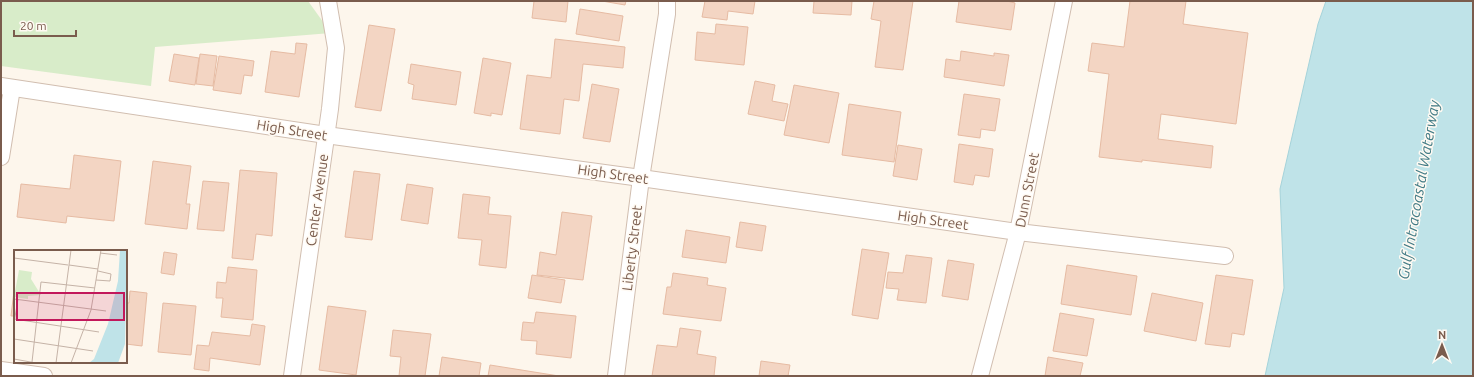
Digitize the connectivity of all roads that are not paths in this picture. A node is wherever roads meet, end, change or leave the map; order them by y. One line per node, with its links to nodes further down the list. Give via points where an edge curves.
1 (328, 1): 5 (street, Center Avenue, via 336,48)
2 (667, 1): 7 (street, Liberty Street)
3 (1064, 1): 8 (street, Dunn Street)
4 (6, 87): 5 (street, High Street); 6 (street)
5 (326, 135): 7 (street, High Street); 12 (street, Center Avenue)
6 (1, 157)
7 (641, 178): 8 (street, High Street); 13 (street, Liberty Street)
8 (1018, 232): 9 (street, High Street); 14 (street, Dunn Street)
9 (1225, 256)
10 (1, 370): 11 (street)
11 (44, 376)
12 (292, 376)
13 (616, 376)
14 (980, 376)

